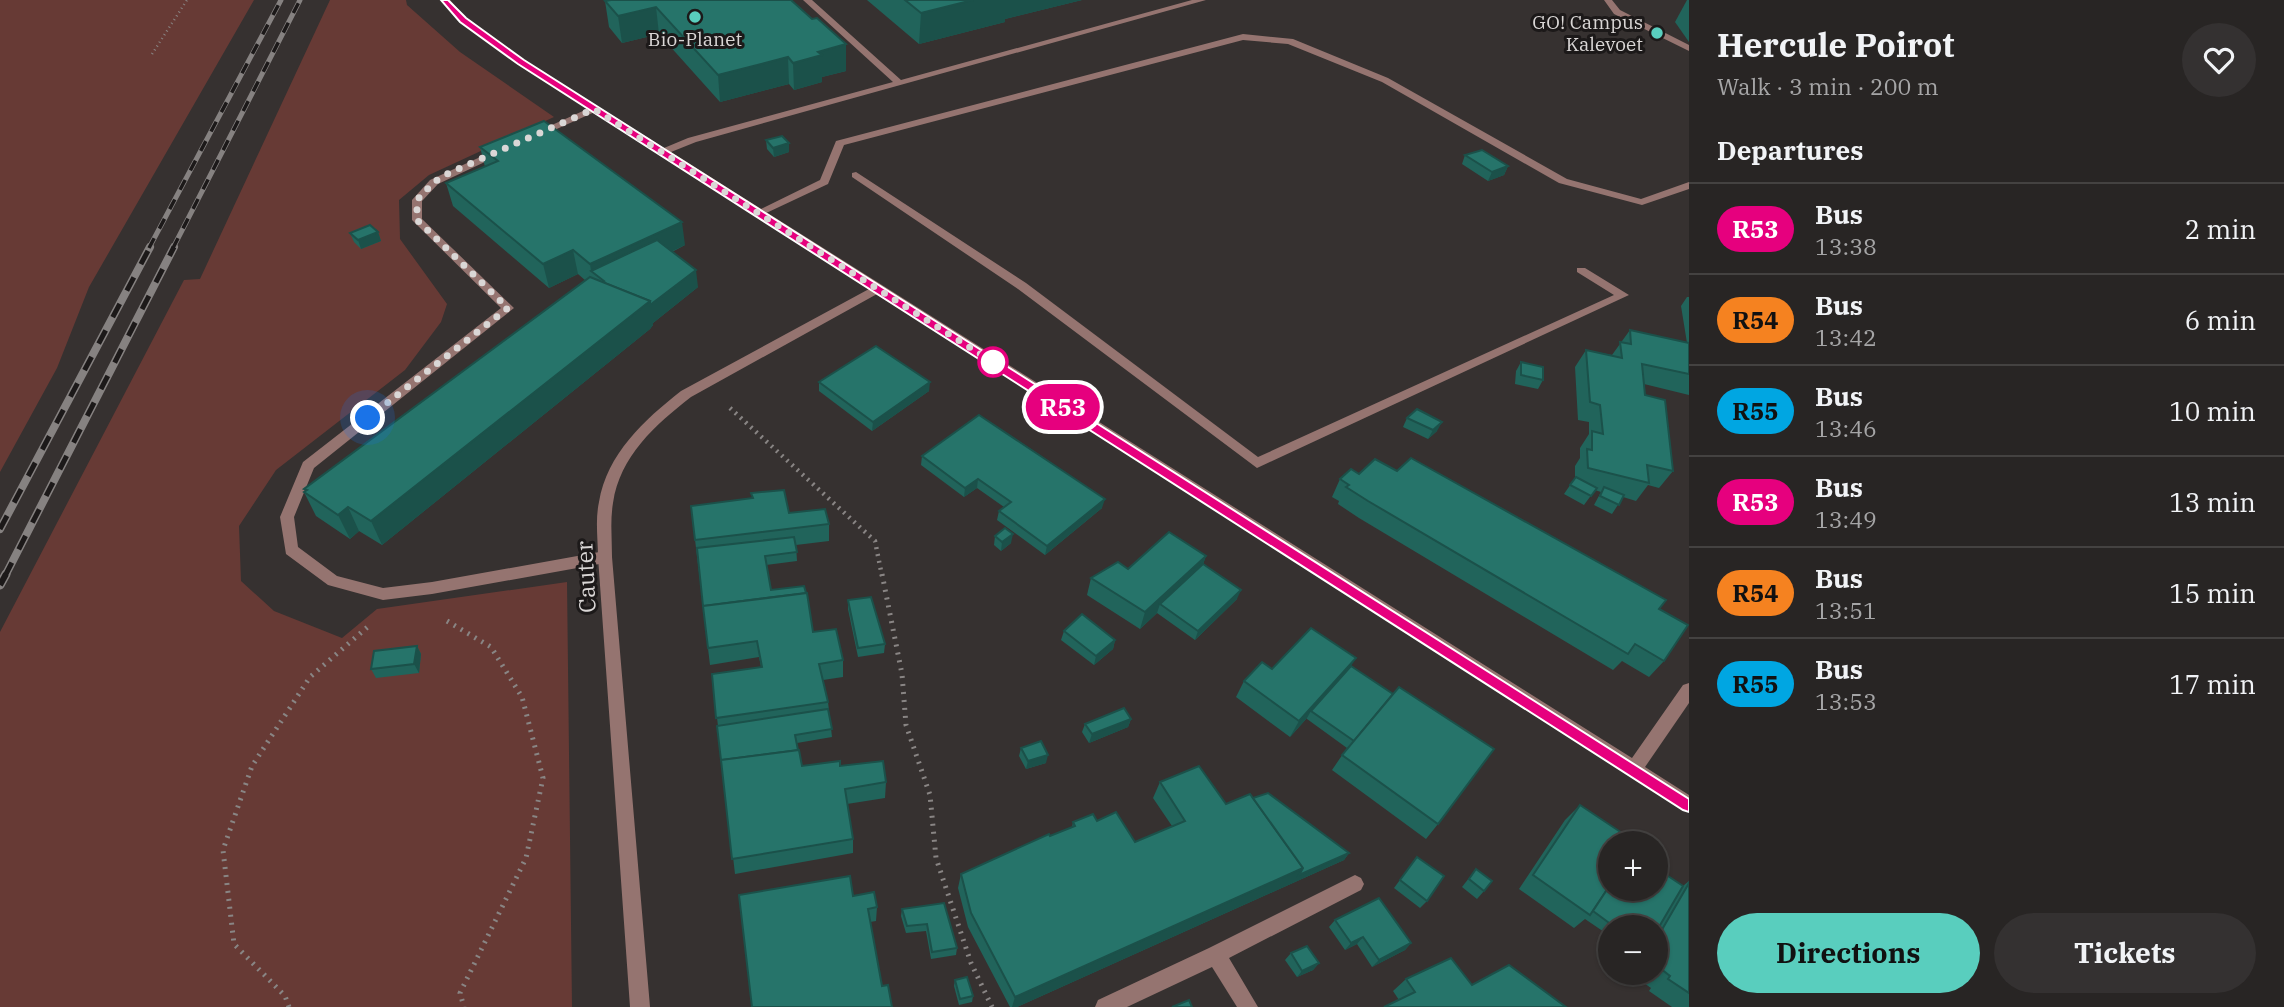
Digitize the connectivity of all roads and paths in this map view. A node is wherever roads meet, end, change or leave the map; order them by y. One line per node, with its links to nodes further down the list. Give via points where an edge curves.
1 (187, 0): 7 (path)
2 (445, 0): 9 (street, via 493,44)
3 (807, 0): 8 (street)
4 (1202, 0): 8 (street)
5 (1608, 0): 6 (street, via 1617,12)
6 (1689, 48)
7 (152, 54)
8 (898, 82): 10 (street)
9 (594, 109): 10 (street); 17 (street, via 434,182 417,200 417,220 508,308 308,465 287,517 291,550 333,581 383,594)
10 (663, 152): 13 (street)
11 (856, 175): 14 (street, via 1022,286 1257,463 1622,295)
12 (1689, 185): 13 (street, via 1642,202 1563,181 1385,80 1290,41 1243,37 839,143 824,182)
13 (758, 213): 15 (street)
14 (1581, 270)
15 (878, 289): 16 (street, Cauter); 21 (street)
16 (686, 394): 17 (street, Cauter, via 634,439 616,468 606,498); 28 (path, via 730,408 874,541 902,674 906,725 930,796 936,858 971,963)
17 (605, 556): 27 (street, Cauter)
18 (438, 619): 26 (path, via 491,647 522,697 543,778 526,858 460,993)
19 (376, 620): 25 (path, via 310,677 253,766 223,850 234,944 285,996)
20 (1689, 690): 21 (street)
21 (1634, 769): 22 (street)
22 (1689, 804)
23 (1355, 884): 24 (street)
24 (1216, 956): 29 (street); 30 (street)
25 (289, 1007)
26 (464, 1007)
27 (640, 1007)
28 (992, 1007)
29 (1105, 1007)
30 (1248, 1007)

